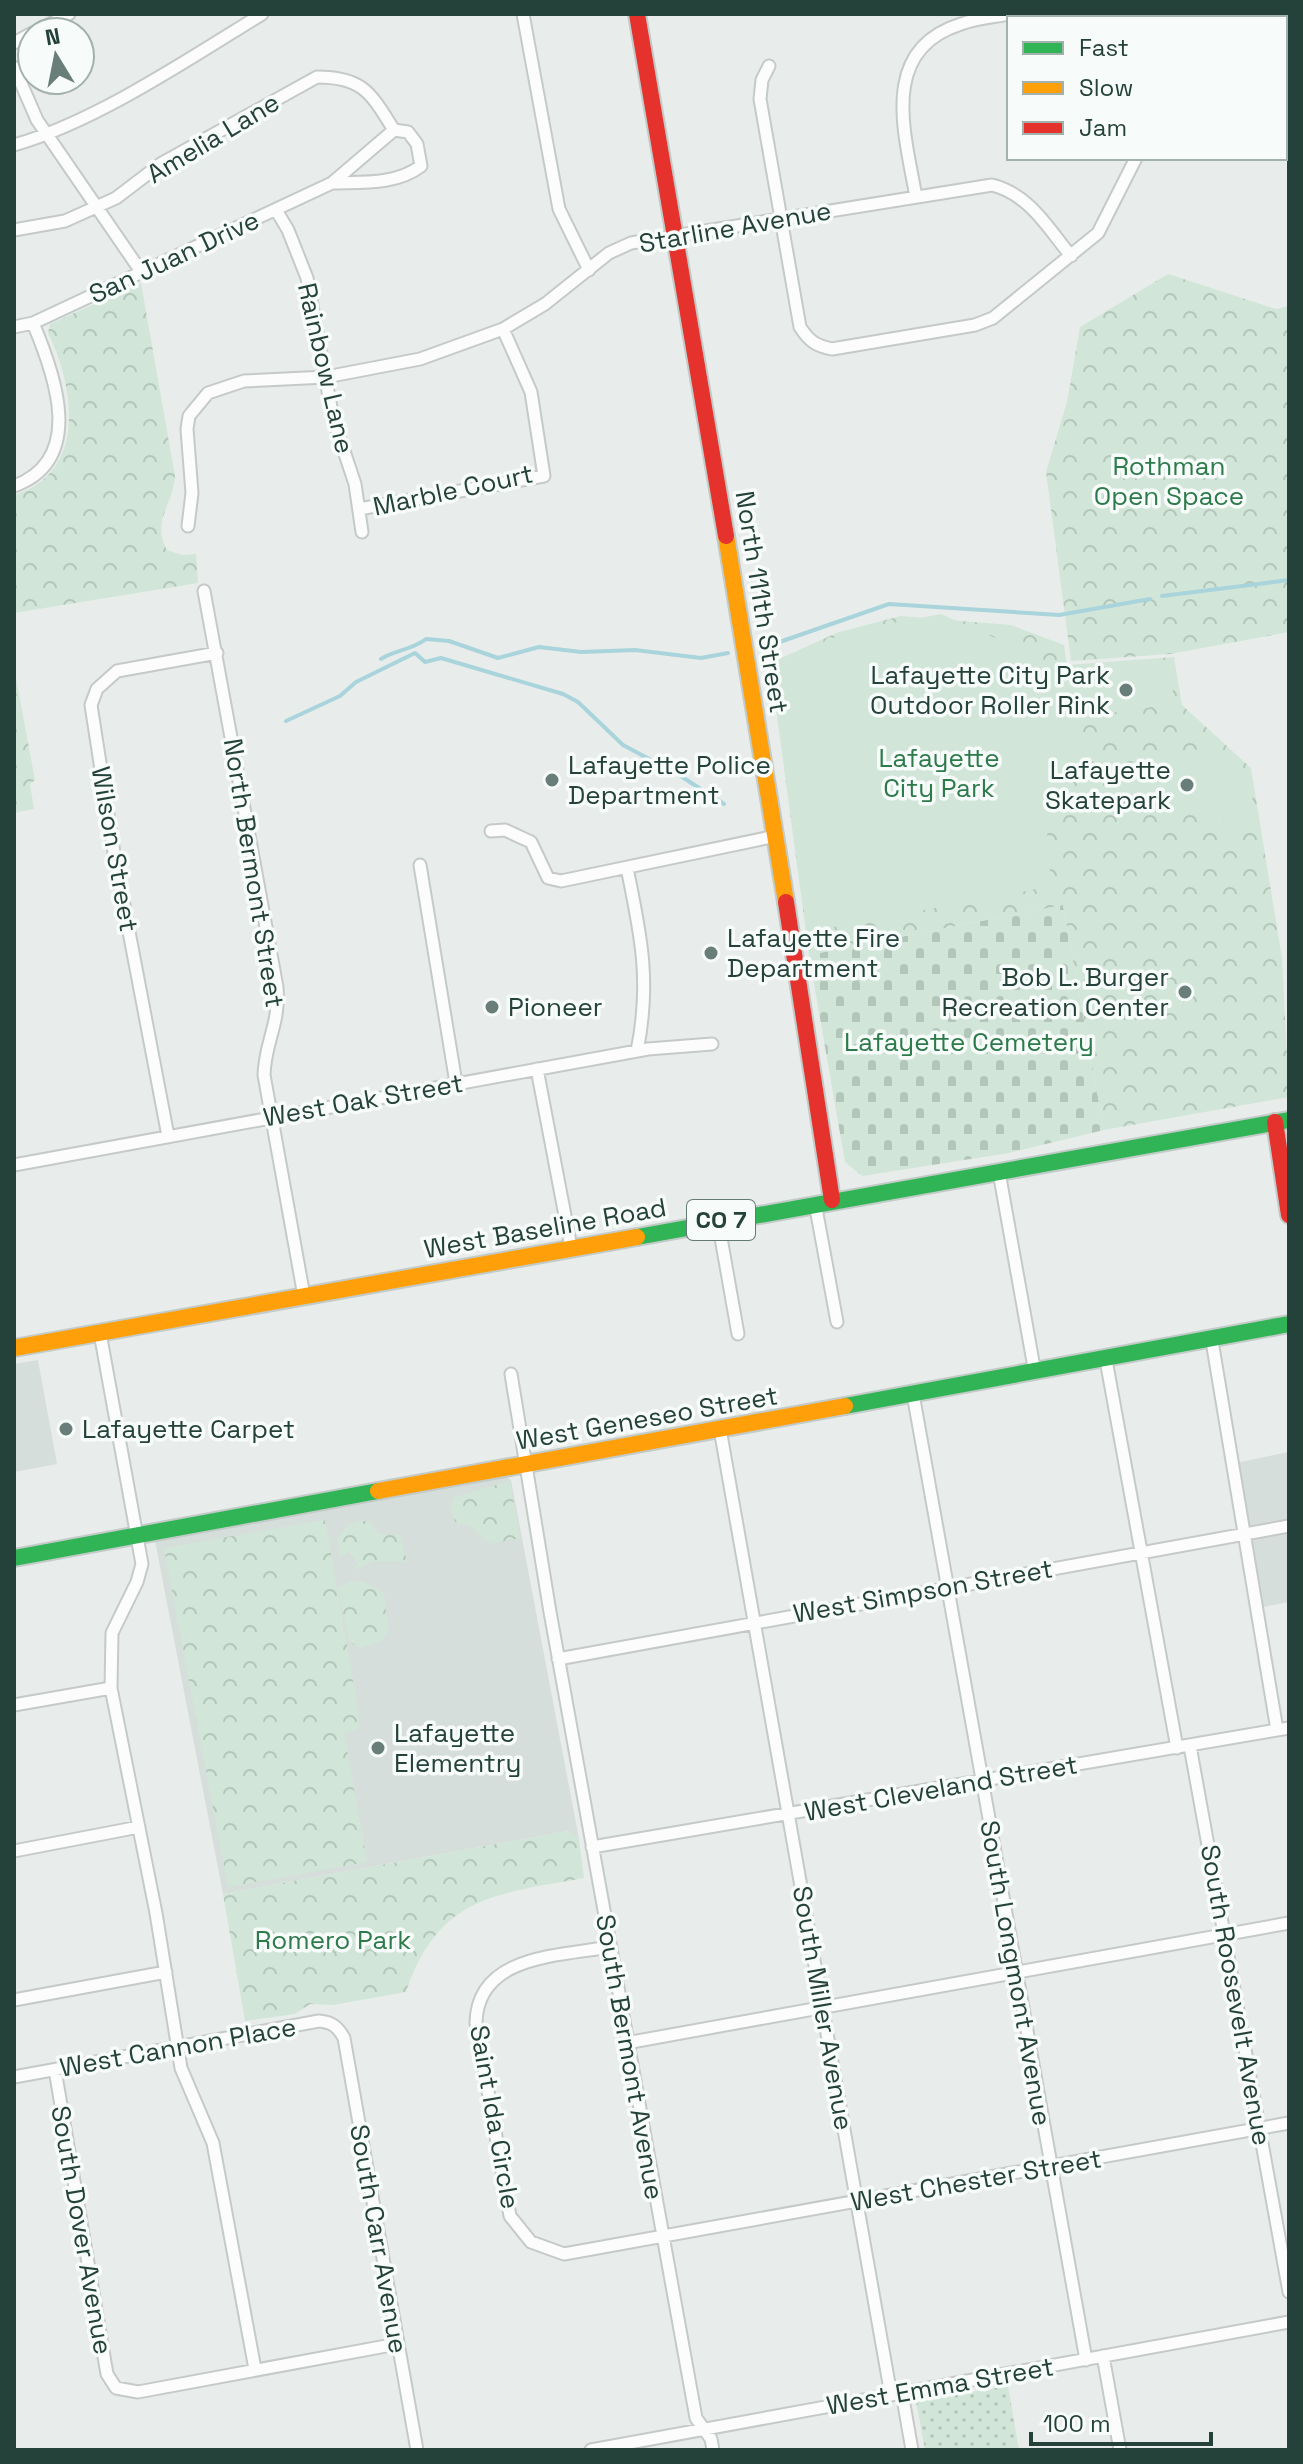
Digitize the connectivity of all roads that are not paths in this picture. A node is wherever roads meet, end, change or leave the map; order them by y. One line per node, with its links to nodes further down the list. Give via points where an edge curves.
1 (262, 14): 8 (street)
2 (523, 14): 19 (street, via 559,209)
3 (637, 14): 17 (street, North 111th Street)
4 (1010, 14): 12 (street, via 959,24 938,34 908,70 901,110)
5 (769, 66): 15 (street, via 760,99)
6 (14, 67): 8 (street)
7 (394, 130): 11 (street, San Juan Drive); 11 (street, San Juan Drive, via 408,132 417,144 421,166 390,180); 13 (street, Amelia Lane, via 363,87 338,77 317,77 162,163)
8 (48, 135): 9 (street); 13 (street)
9 (14, 145)
10 (1135, 160): 18 (street, via 1098,233)
11 (332, 183): 14 (street, San Juan Drive)
12 (916, 197): 15 (street, Starline Avenue); 18 (street, Starline Avenue, via 978,186 1009,190 1025,199)
13 (97, 207): 16 (street, Amelia Lane, via 65,221); 20 (street)
14 (276, 210): 20 (street, San Juan Drive); 24 (street, Rainbow Lane, via 307,278)
15 (781, 218): 17 (street, Starline Avenue); 18 (street, via 800,327 807,339 832,349 993,318)
16 (14, 230)
17 (675, 235): 19 (street, Starline Avenue, via 631,243); 32 (street, North 111th Street)
18 (1071, 256)
19 (589, 270): 23 (street, Starline Avenue)
20 (142, 273): 21 (street, San Juan Drive)
21 (33, 323): 22 (street, San Juan Drive); 25 (street, via 49,362 60,426 50,460 37,475)
22 (14, 327)
23 (503, 329): 24 (street, Starline Avenue, via 420,359); 26 (street, Marble Court, via 531,392 544,476)
24 (326, 377): 26 (street, Rainbow Lane); 27 (street, Starline Avenue, via 222,386 198,403 187,429 192,493)
25 (14, 486)
26 (359, 509): 28 (street, Rainbow Lane)
27 (188, 526)
28 (362, 532)
29 (204, 591): 30 (street, North Bermont Street)
30 (217, 653): 39 (street, North Bermont Street, via 277,987 279,1014 265,1055); 41 (street, Wilson Street, via 117,671 97,689 91,705)
31 (491, 831): 34 (street, via 505,830 531,842 548,878 561,881)
32 (776, 836): 34 (street); 44 (street, North 111th Street)
33 (420, 865): 38 (street)
34 (627, 868): 36 (street, via 645,961 646,1009)
35 (712, 1044): 36 (street, West Oak Street)
36 (637, 1051): 37 (street, West Oak Street)
37 (537, 1069): 38 (street, West Oak Street); 47 (street)
38 (456, 1083): 39 (street, West Oak Street)
39 (270, 1117): 41 (street, West Oak Street); 48 (street, North Bermont Street)
40 (1282, 1121): 43 (street, West Baseline Road / CO 7); 45 (street)
41 (168, 1136): 42 (street, West Oak Street)
42 (14, 1165)
43 (999, 1172): 44 (street, West Baseline Road / CO 7); 56 (street)
44 (824, 1202): 46 (street, West Baseline Road / CO 7); 49 (street)
45 (1289, 1215)
46 (718, 1221): 47 (street, West Baseline Road / CO 7); 52 (street)
47 (571, 1247): 48 (street, West Baseline Road / CO 7)
48 (304, 1296): 51 (street, West Baseline Road / CO 7)
49 (837, 1322)
50 (1289, 1324): 53 (street, West Geneseo Street)
51 (100, 1333): 54 (street, West Baseline Road / CO 7); 62 (street)
52 (738, 1334)
53 (1212, 1341): 55 (street, West Geneseo Street); 63 (street)
54 (14, 1348)
55 (1106, 1360): 56 (street, West Geneseo Street); 64 (street)
56 (1035, 1373): 58 (street, West Geneseo Street)
57 (511, 1374): 60 (street, South Bermont Avenue)
58 (913, 1394): 59 (street, West Geneseo Street); 66 (street, South Longmont Avenue)
59 (720, 1429): 60 (street, West Geneseo Street); 67 (street, South Miller Avenue)
60 (524, 1464): 62 (street, West Geneseo Street); 68 (street, South Bermont Avenue)
61 (1289, 1526): 63 (street, West Simpson Street)
62 (139, 1535): 65 (street, West Geneseo Street); 69 (street, via 142,1564 112,1633)
63 (1243, 1535): 64 (street, West Simpson Street); 71 (street)
64 (1140, 1554): 66 (street, West Simpson Street); 73 (street)
65 (14, 1558)
66 (947, 1587): 67 (street, West Simpson Street); 74 (street, South Longmont Avenue)
67 (753, 1622): 68 (street, West Simpson Street); 75 (street, South Miller Avenue)
68 (558, 1659): 77 (street, South Bermont Avenue)
69 (111, 1688): 70 (street); 76 (street)
70 (14, 1705)
71 (1283, 1729): 72 (street, West Cleveland Street)
72 (1190, 1746): 73 (street, West Cleveland Street); 80 (street, South Roosevelt Avenue)
73 (1177, 1748): 74 (street, West Cleveland Street)
74 (981, 1780): 75 (street, West Cleveland Street); 83 (street, South Longmont Avenue)
75 (789, 1814): 77 (street, West Cleveland Street); 85 (street, South Miller Avenue)
76 (139, 1827): 78 (street); 82 (street)
77 (592, 1847): 81 (street, South Bermont Avenue)
78 (14, 1851)
79 (1289, 1923): 80 (street)
80 (1226, 1935): 83 (street); 92 (street, South Roosevelt Avenue)
81 (610, 1947): 87 (street, South Bermont Avenue); 95 (street, Saint Ida Circle, via 521,1963 499,1973 476,2005 510,2216 531,2242 564,2254)
82 (166, 1972): 84 (street); 88 (street)
83 (1016, 1973): 85 (street); 93 (street, South Longmont Avenue)
84 (14, 2000)
85 (823, 2007): 87 (street); 94 (street, South Miller Avenue)
86 (340, 2029): 88 (street, West Cannon Place, via 319,2021); 98 (street, South Carr Avenue)
87 (626, 2043): 95 (street, South Bermont Avenue)
88 (178, 2048): 89 (street, West Cannon Place); 101 (street, via 187,2089 213,2143)
89 (55, 2070): 90 (street, West Cannon Place); 101 (street, South Dover Avenue, via 104,2360 116,2388 138,2392)
90 (14, 2077)
91 (1289, 2123): 92 (street, West Chester Street)
92 (1261, 2129): 93 (street, West Chester Street); 96 (street, South Roosevelt Avenue)
93 (1051, 2168): 94 (street, West Chester Street); 100 (street, South Longmont Avenue)
94 (858, 2201): 95 (street, West Chester Street); 102 (street, South Miller Avenue)
95 (663, 2235): 103 (street, South Bermont Avenue, via 696,2418)
96 (1289, 2292)
97 (1289, 2322): 99 (street, West Emma Street)
98 (397, 2344): 101 (street); 104 (street, South Carr Avenue)
99 (1103, 2356): 100 (street, West Emma Street); 108 (street)
100 (1086, 2360): 102 (street, West Emma Street)
101 (255, 2369)
102 (896, 2394): 103 (street, West Emma Street); 107 (street, South Miller Avenue)
103 (705, 2429): 105 (street, West Emma Street); 106 (street, South Bermont Avenue)
104 (417, 2450)
105 (591, 2450)
106 (713, 2450)
107 (912, 2450)
108 (1120, 2450)

